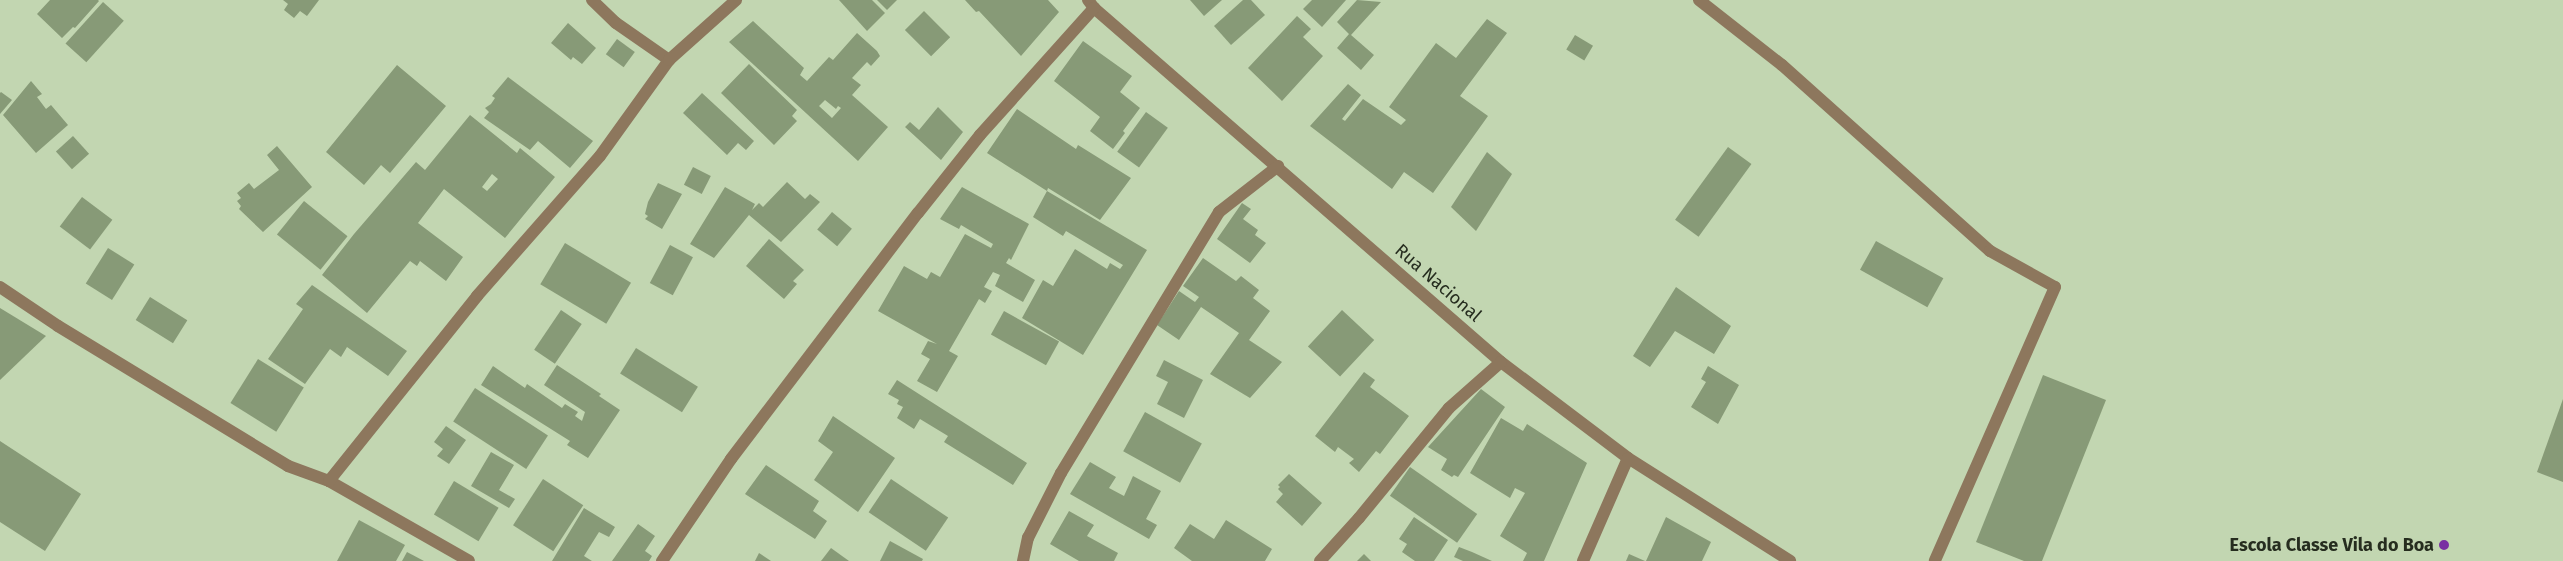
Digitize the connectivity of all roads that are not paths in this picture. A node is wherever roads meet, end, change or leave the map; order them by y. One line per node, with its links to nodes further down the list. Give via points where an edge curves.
1 (592, 0): 5 (street, via 616,24)
2 (736, 0): 5 (street)
3 (1699, 0): 17 (street, via 1782,65 1990,251 2055,286)
4 (1091, 4): 6 (street, Rua Nacional); 12 (street, via 918,213 731,459)
5 (669, 60): 10 (street, via 600,156 477,296)
6 (1278, 166): 8 (street, Rua Nacional); 13 (street, via 1219,212 1061,473 1028,538)
7 (0, 287): 10 (street, via 58,326 288,466)
8 (1501, 362): 9 (street, Rua Nacional); 14 (street, via 1449,408)
9 (1628, 458): 15 (street); 16 (street, Rua Nacional)
10 (329, 481): 11 (street)
11 (469, 561)
12 (662, 561)
13 (1022, 561)
14 (1320, 561)
15 (1583, 561)
16 (1790, 561)
17 (1935, 561)

